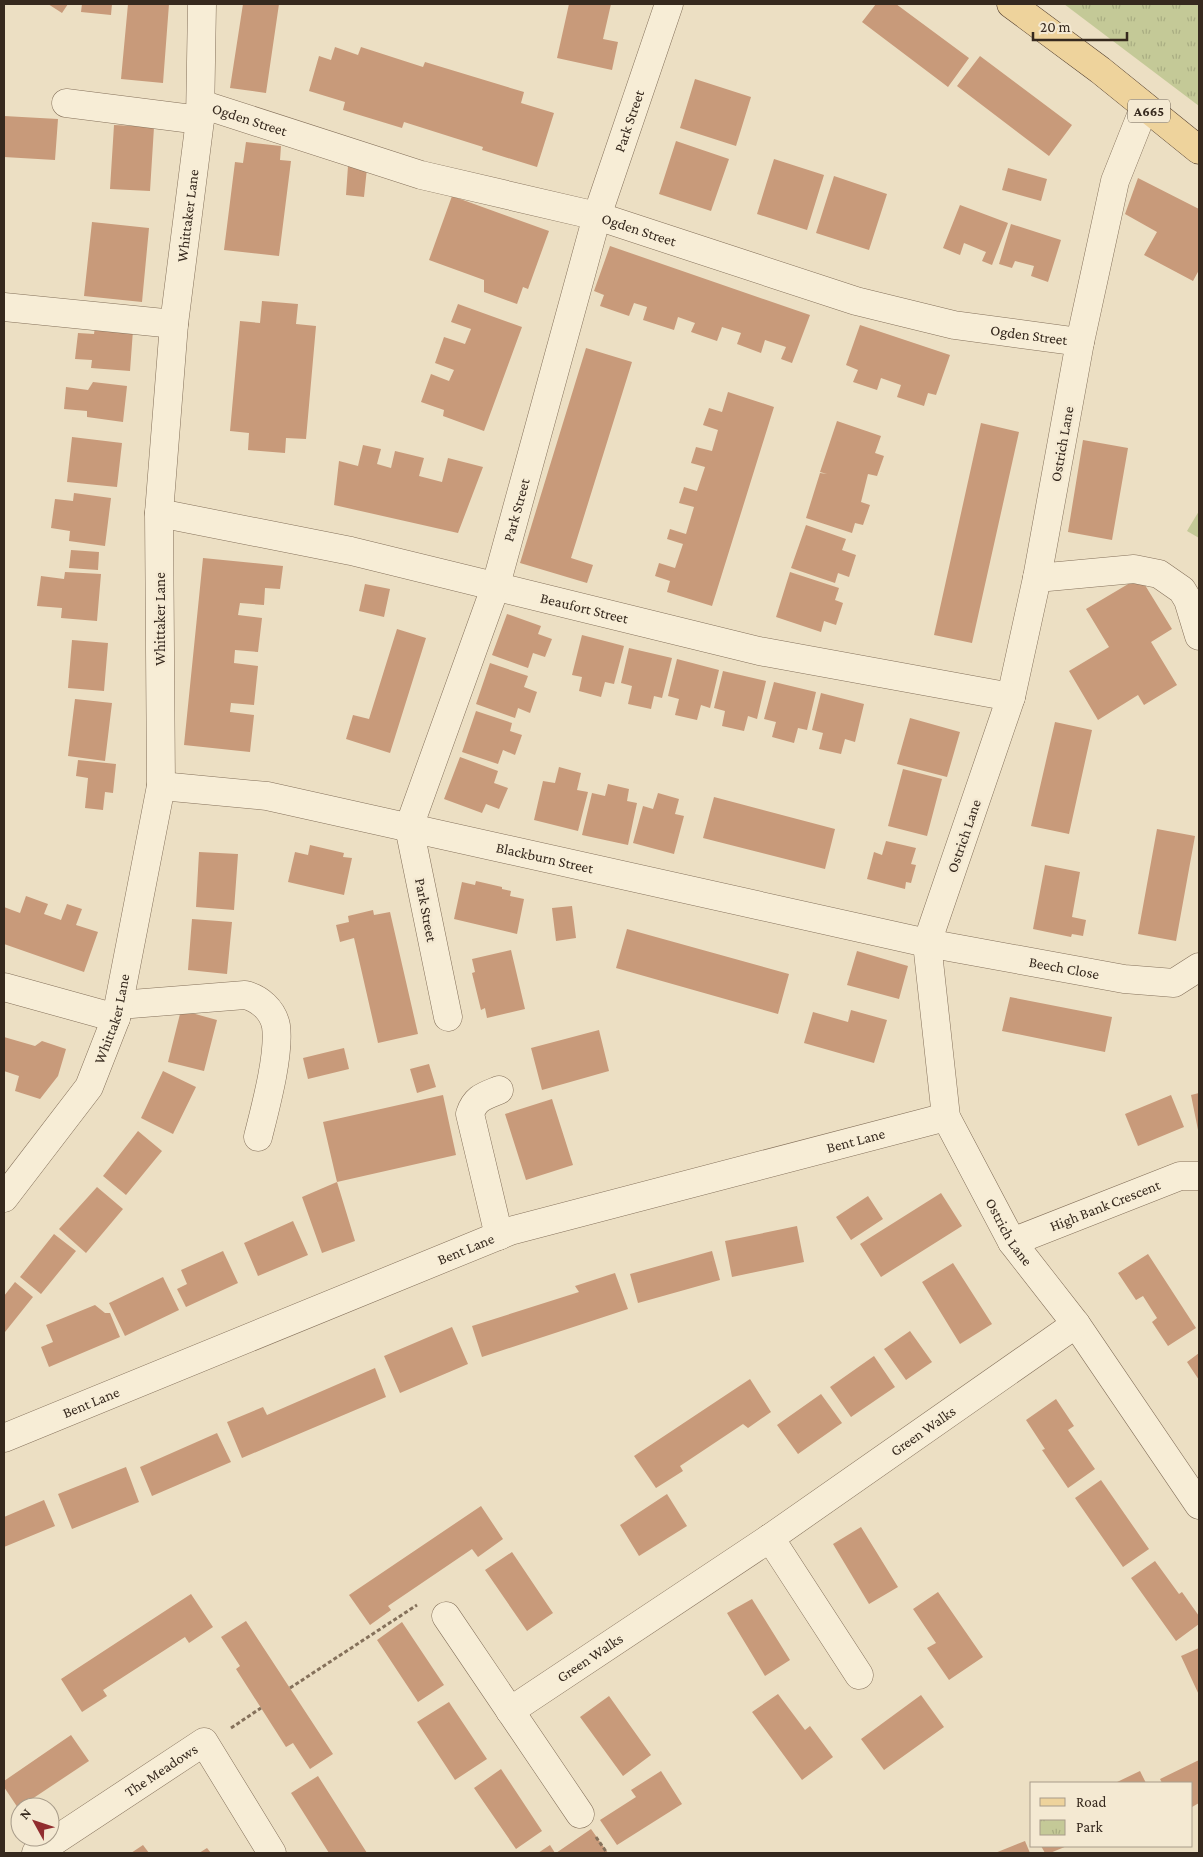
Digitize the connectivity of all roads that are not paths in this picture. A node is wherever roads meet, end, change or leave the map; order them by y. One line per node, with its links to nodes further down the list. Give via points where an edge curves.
1 (202, 4): 6 (street, Whittaker Lane)
2 (669, 4): 8 (street, Park Street)
3 (1011, 4): 5 (main road, A665, via 1100,70)
4 (66, 102): 6 (street, Ogden Street)
5 (1144, 108): 7 (main road, A665); 11 (street, Ostrich Lane, via 1115,181)
6 (201, 112): 8 (street, Ogden Street, via 421,175); 10 (street, Whittaker Lane)
7 (1199, 150)
8 (597, 216): 11 (street, Ogden Street, via 856,301 954,325); 14 (street, Park Street)
9 (4, 307): 10 (street)
10 (174, 324): 12 (street, Whittaker Lane)
11 (1080, 342): 13 (street, Ostrich Lane)
12 (159, 513): 14 (street, Beaufort Street, via 351,551); 17 (street, Whittaker Lane)
13 (1037, 578): 15 (street, via 1134,569 1159,574 1182,590); 16 (street, Ostrich Lane)
14 (496, 585): 16 (street, Beaufort Street, via 759,651); 18 (street, Park Street)
15 (1199, 636)
16 (1011, 697): 19 (street, Ostrich Lane)
17 (161, 786): 18 (street, Blackburn Street, via 267,796); 22 (street, Whittaker Lane)
18 (409, 827): 19 (street, Blackburn Street); 23 (street, Park Street)
19 (927, 943): 20 (street, Beech Close, via 1124,979 1174,982); 25 (street, Ostrich Lane)
20 (1199, 967)
21 (4, 987): 22 (street)
22 (118, 1011): 26 (street, via 245,996 254,997 264,1004 276,1025 276,1044); 28 (street, Whittaker Lane, via 89,1087)
23 (448, 1018)
24 (499, 1090): 29 (street, via 478,1098 470,1114)
25 (946, 1116): 29 (street, Bent Lane); 30 (street, Ostrich Lane)
26 (258, 1137)
27 (1199, 1176): 30 (street, High Bank Crescent, via 1180,1176)
28 (4, 1198)
29 (499, 1236): 32 (street, Bent Lane)
30 (1012, 1242): 31 (street, Ostrich Lane)
31 (1076, 1324): 33 (street, Ostrich Lane); 34 (street, Green Walks)
32 (4, 1438)
33 (1199, 1504)
34 (770, 1538): 36 (street); 37 (street, Green Walks)
35 (446, 1616): 37 (street)
36 (859, 1674)
37 (510, 1711): 38 (street)
38 (580, 1814)
39 (36, 1853): 40 (street, The Meadows, via 204,1742)
40 (272, 1853)

